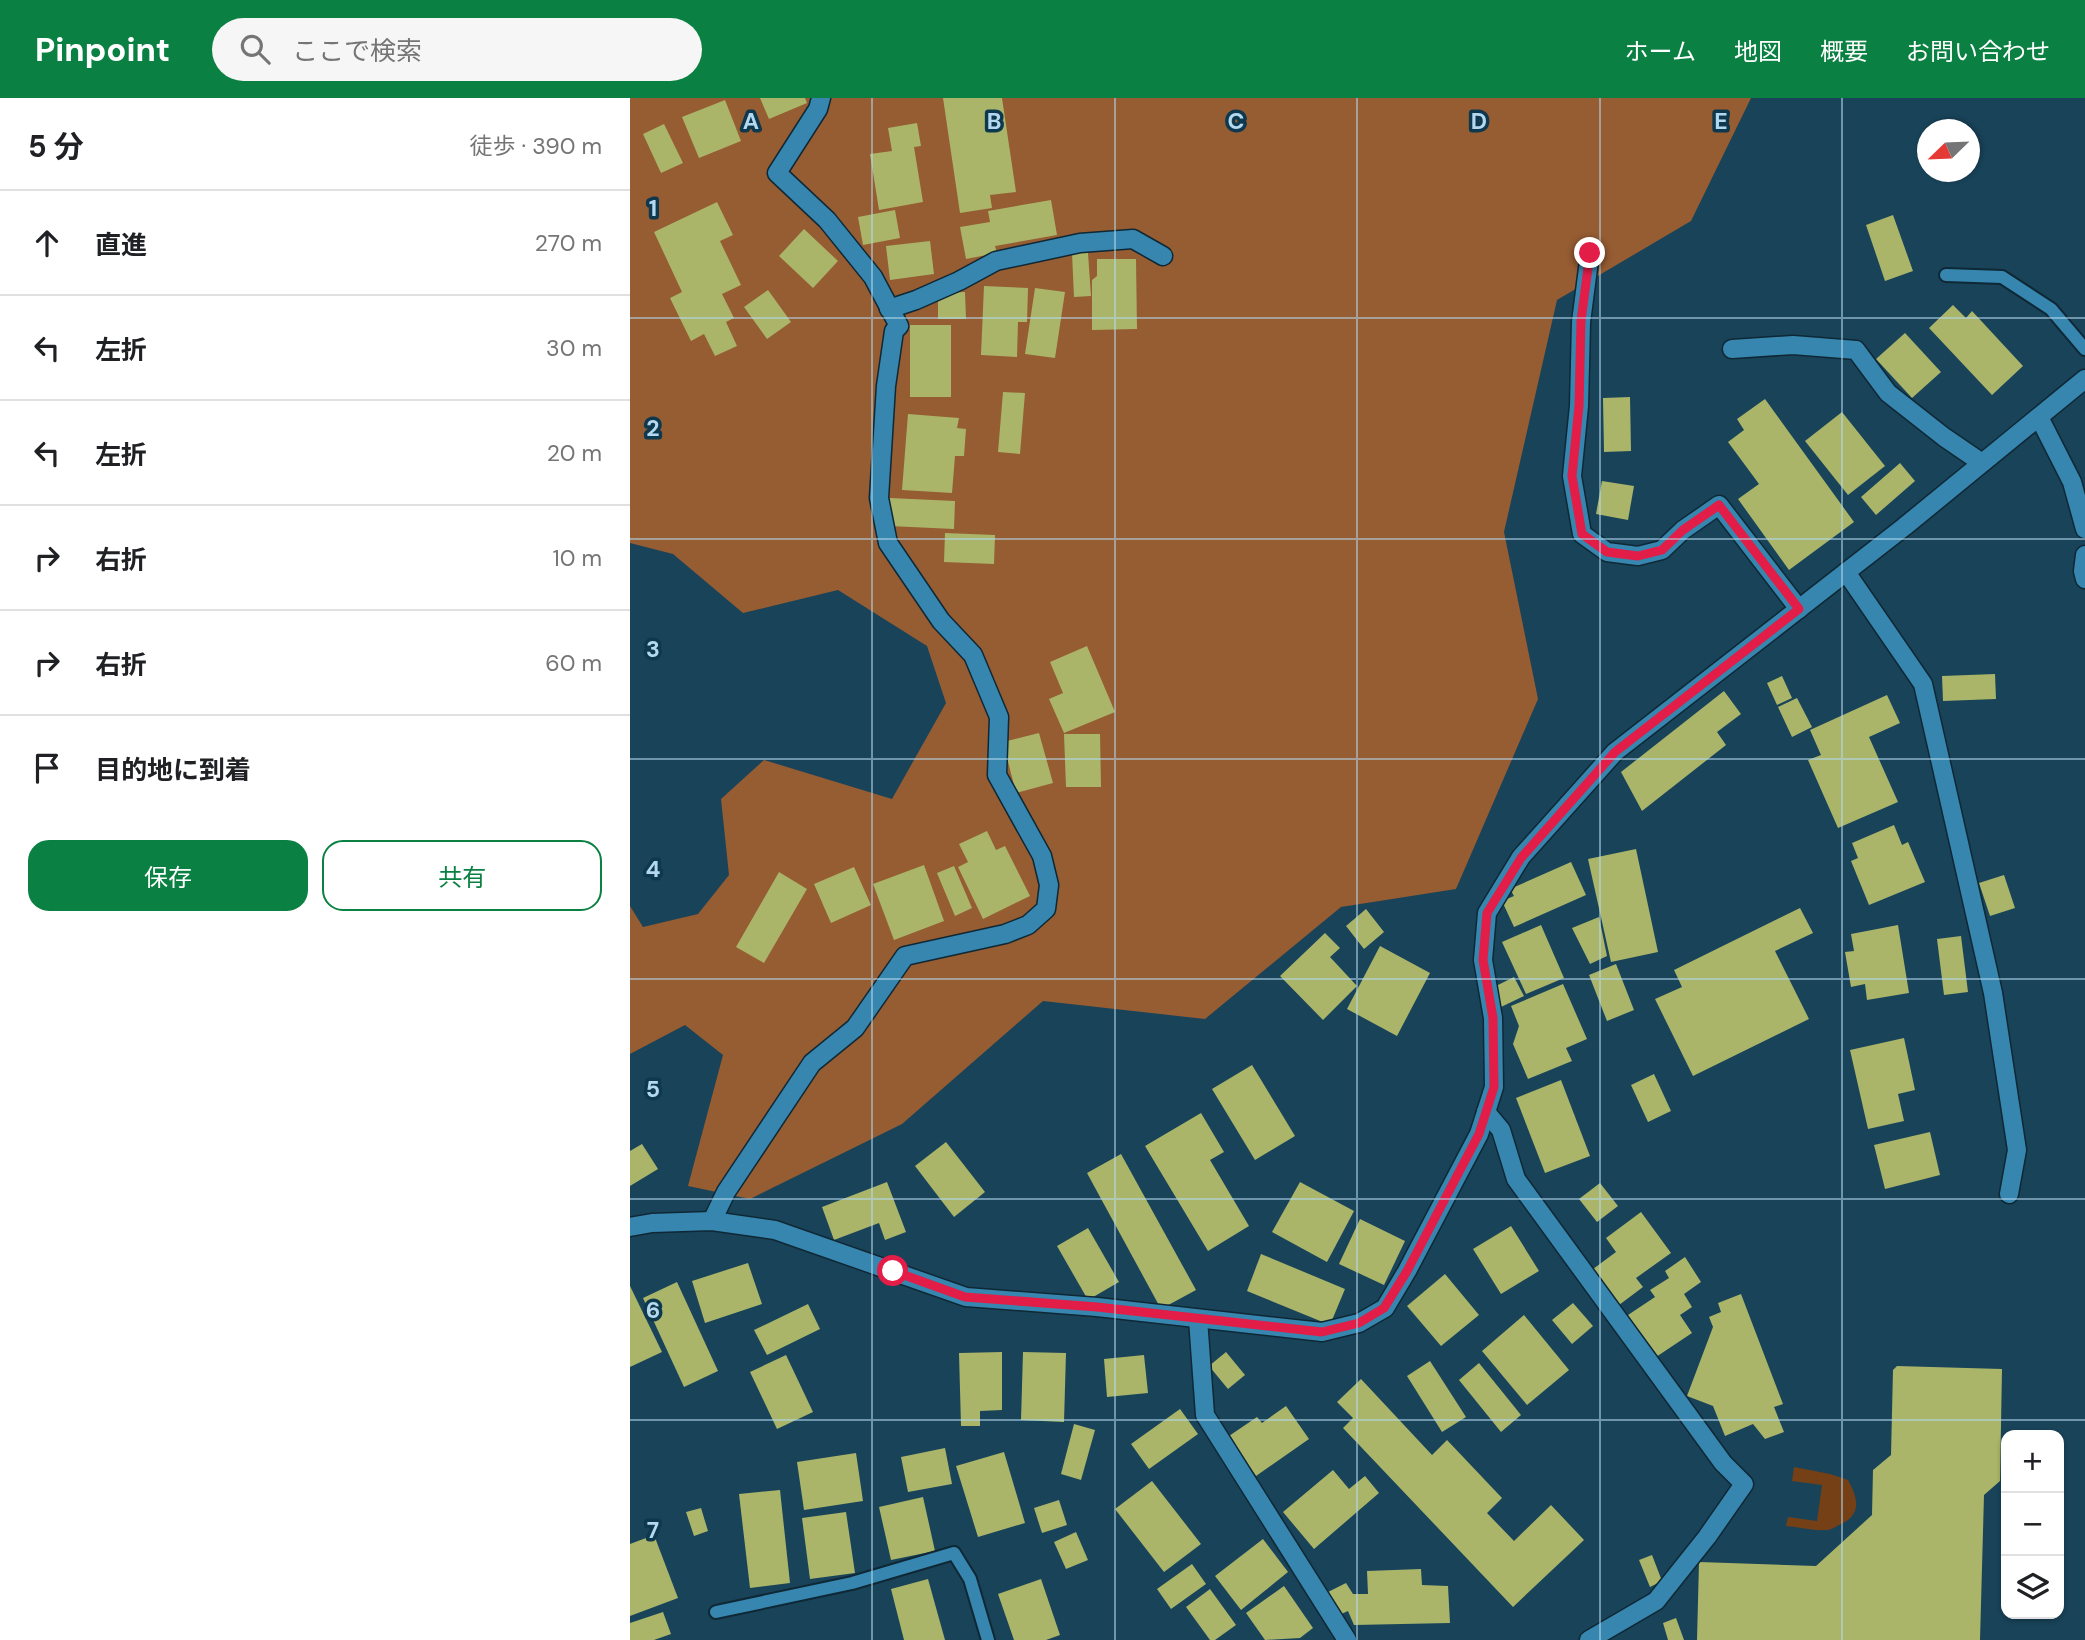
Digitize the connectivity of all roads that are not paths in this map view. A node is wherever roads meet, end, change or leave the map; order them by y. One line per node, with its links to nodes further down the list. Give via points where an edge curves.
1 (821, 98): 5 (street, via 777,173 827,220 873,277)
2 (1590, 253): 15 (street, via 1572,476 1582,534 1607,552 1638,556 1662,550 1719,505)
3 (1163, 256): 5 (street, via 1133,239 1080,243 996,261)
4 (1946, 275): 7 (lane, via 2002,277 2051,309)
5 (888, 309): 18 (street, via 899,326 894,331 886,386 879,498 888,542 941,621 973,655 999,717 997,775 1042,856 1049,885 1046,909 1028,925 1005,934 905,956 855,1028 811,1063 726,1192)
6 (1732, 349): 10 (street, via 1793,345 1856,350 1888,393)
7 (2085, 349)
8 (2085, 379): 9 (street)
9 (2039, 417): 10 (street); 11 (street, via 2072,482)
10 (1982, 463): 13 (street)
11 (2085, 529)
12 (2085, 555): 14 (street)
13 (1846, 572): 15 (street); 17 (street, via 1923,684 1993,993 2017,1150)
14 (2085, 579)
15 (1799, 609): 16 (street, via 1615,752 1521,858 1487,913 1483,960 1493,1018 1494,1087)
16 (1486, 1112): 20 (street, via 1479,1134 1384,1308 1359,1323 1322,1332); 24 (street, via 1502,1130 1516,1179 1723,1463 1744,1484 1656,1601)
17 (2010, 1195)
18 (712, 1221): 19 (street); 20 (street, via 775,1230 965,1297)
19 (630, 1227)
20 (1198, 1320): 23 (street, via 1205,1415)
21 (716, 1612): 22 (lane, via 852,1583 954,1553 970,1579)
22 (988, 1640)
23 (1346, 1640)
24 (1589, 1640)

